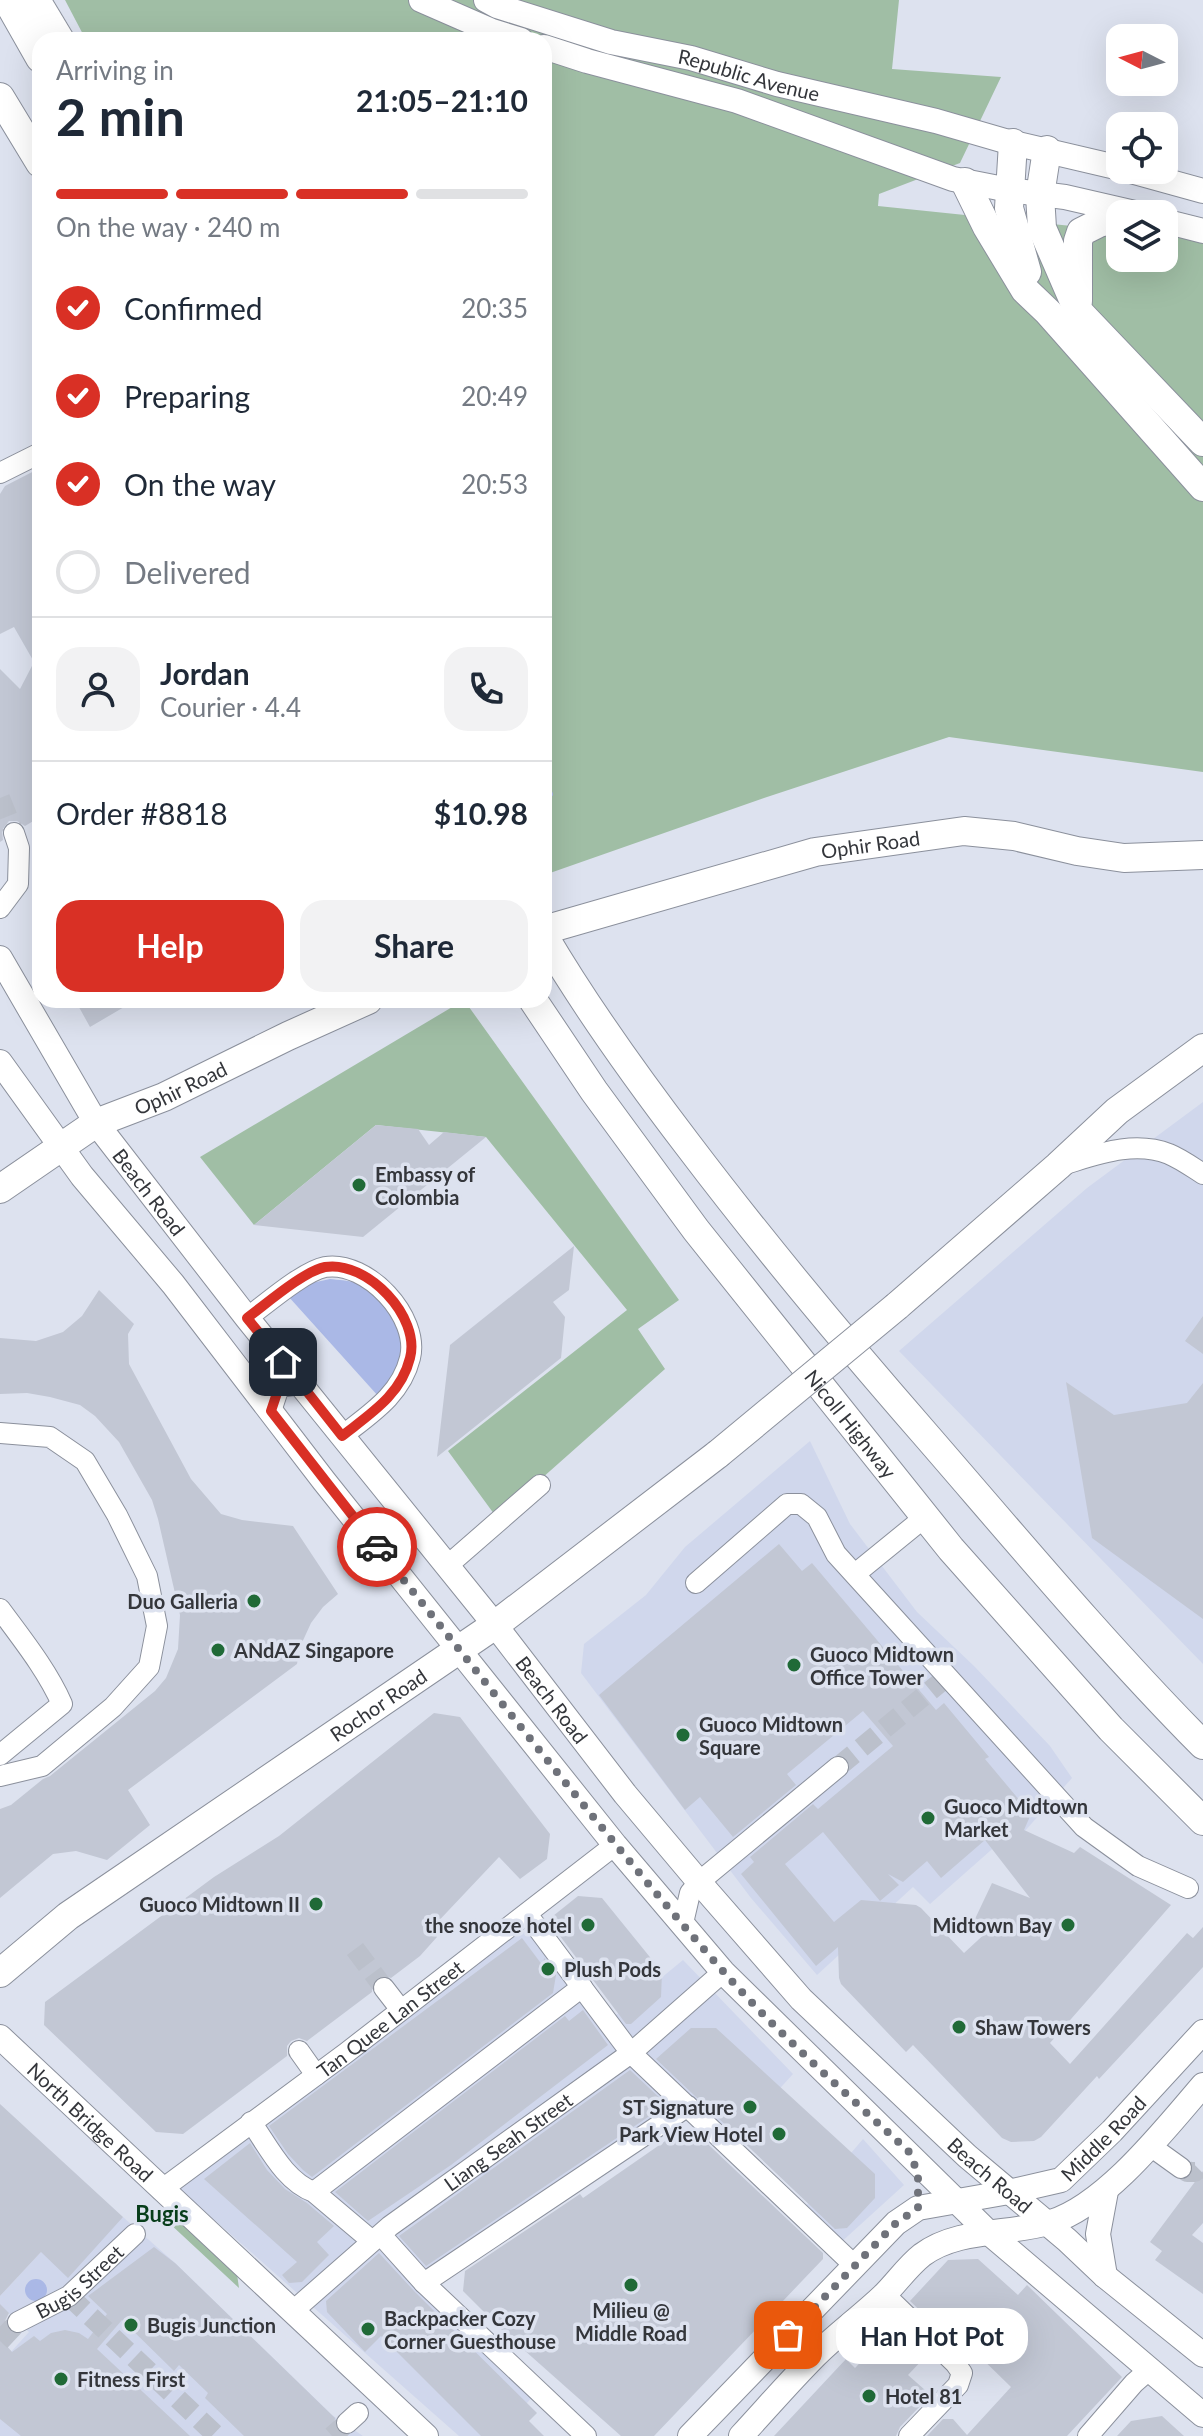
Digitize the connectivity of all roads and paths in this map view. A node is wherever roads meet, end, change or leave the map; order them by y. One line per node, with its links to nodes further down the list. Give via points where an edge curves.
1 (7, 0): 7 (highway)
2 (36, 0): 5 (highway)
3 (421, 0): 6 (main road)
4 (486, 0): 10 (main road, Republic Avenue, via 611,42)
5 (55, 32)
6 (495, 32)
7 (32, 44)
8 (552, 50): 14 (main road, Republic Avenue, via 737,101)
9 (0, 97): 11 (highway)
10 (1013, 143): 12 (main road, Republic Avenue); 16 (highway)
11 (32, 150)
12 (1047, 150): 13 (main road, Republic Avenue); 18 (highway)
13 (1106, 165)
14 (965, 182): 16 (main road, Republic Avenue); 24 (highway, via 1025,290)
15 (1178, 184): 17 (main road)
16 (1009, 190): 18 (main road, Republic Avenue); 24 (highway, via 1011,218 1028,273)
17 (1203, 191)
18 (1040, 195): 19 (main road, Republic Avenue); 23 (highway, via 1042,228)
19 (1106, 207)
20 (1106, 221): 23 (highway, via 1081,232 1078,241)
21 (1178, 225): 22 (main road)
22 (1203, 231)
23 (1078, 311): 25 (highway)
24 (1048, 312): 28 (highway)
25 (1203, 442)
26 (32, 457): 27 (street)
27 (0, 473)
28 (1203, 487)
29 (14, 833): 31 (street, via 18,884)
30 (1203, 855): 32 (highway, Ophir Road, via 1124,858 964,831 815,852)
31 (0, 908)
32 (552, 931)
33 (552, 947): 59 (highway, via 615,1047 783,1267 1022,1548)
34 (0, 958): 35 (main road, Beach Road)
35 (32, 1001)
36 (36, 1008): 41 (main road, Beach Road)
37 (350, 1008): 41 (highway, Ophir Road, via 164,1097)
38 (536, 1008): 52 (highway, Nicoll Highway, via 696,1230)
39 (1203, 1048): 43 (highway, Rochor Road, via 1117,1111)
40 (0, 1062): 42 (main road, Beach Road)
41 (96, 1123): 42 (highway, Ophir Road); 46 (main road, Beach Road)
42 (60, 1147): 45 (highway, Ophir Road); 48 (main road, Beach Road)
43 (1058, 1166): 44 (street, via 1124,1148 1169,1154); 57 (highway, Rochor Road, bridge, via 718,1454)
44 (1203, 1174)
45 (0, 1189)
46 (247, 1318): 47 (main road, Beach Road); 50 (street, via 321,1267 354,1269 383,1290 405,1319 412,1339 410,1359 386,1402)
47 (301, 1384): 48 (street, via 279,1387); 50 (main road, Beach Road)
48 (271, 1411): 58 (main road, Beach Road)
49 (0, 1433): 62 (street, via 50,1437 85,1461 147,1576 157,1626 149,1667 113,1707 42,1766)
50 (342, 1436): 53 (main road, Beach Road)
51 (540, 1485): 53 (street)
52 (925, 1517): 54 (street); 63 (highway, Nicoll Highway, via 1111,1729)
53 (447, 1566): 57 (main road, Beach Road)
54 (855, 1574): 55 (street, via 836,1554 817,1517 801,1504 787,1504); 66 (street, via 1084,1827 1138,1866)
55 (696, 1583)
56 (0, 1609): 60 (street, via 62,1704)
57 (495, 1625): 58 (highway, Rochor Road); 65 (main road, Beach Road)
58 (458, 1648): 64 (main road, Beach Road); 70 (highway, Rochor Road, via 68,1916)
59 (1203, 1745)
60 (0, 1755)
61 (838, 1767): 65 (street)
62 (0, 1776)
63 (1203, 1821)
64 (615, 1845): 67 (street, Tan Quee Lan Street); 68 (main road, Beach Road)
65 (699, 1882): 68 (street, via 690,1893); 88 (main road, Beach Road, via 801,1999)
66 (1188, 1888)
67 (527, 1914): 71 (street); 73 (street, Tan Quee Lan Street)
68 (683, 1923): 69 (main road, Beach Road)
69 (723, 1972): 77 (street, Liang Seah Street); 83 (main road, Beach Road)
70 (0, 1973)
71 (582, 1987): 77 (street); 87 (street)
72 (384, 1988): 73 (street)
73 (401, 2010): 78 (street, Tan Quee Lan Street)
74 (1203, 2032): 88 (main road, Middle Road, via 1061,2180)
75 (0, 2037): 85 (main road, North Bridge Road)
76 (299, 2051): 78 (street)
77 (631, 2053): 80 (street); 94 (street, Liang Seah Street)
78 (316, 2075): 81 (street, Tan Quee Lan Street)
79 (1203, 2085): 82 (main road, Middle Road)
80 (688, 2106): 95 (street); 97 (street)
81 (251, 2122): 85 (street, Tan Quee Lan Street); 87 (street, via 294,2181)
82 (1149, 2145): 84 (street); 86 (main road, Middle Road)
83 (909, 2152): 89 (main road, Beach Road); 90 (main road, via 918,2173)
84 (1181, 2168)
85 (161, 2190): 99 (main road, North Bridge Road)
86 (1106, 2191): 91 (main road, Middle Road); 96 (main road, via 1098,2234)
87 (314, 2192): 94 (street)
88 (1009, 2192): 89 (main road, Middle Road); 91 (main road, Beach Road)
89 (955, 2200): 90 (main road, Middle Road); 92 (main road, Beach Road)
90 (918, 2208): 95 (main road, Middle Road)
91 (1047, 2224): 92 (main road, Middle Road); 96 (main road, Beach Road)
92 (988, 2232): 98 (main road, Middle Road, via 921,2255); 102 (main road, Beach Road)
93 (135, 2234): 100 (street, Bugis Street, via 69,2296)
94 (376, 2238): 97 (street); 99 (street, Liang Seah Street)
95 (855, 2266): 106 (main road, Middle Road)
96 (1105, 2276): 101 (main road, Beach Road)
97 (424, 2283): 105 (street)
98 (884, 2294): 107 (main road, Middle Road, via 816,2355); 108 (street, via 962,2373 958,2385)
99 (293, 2311): 104 (main road, North Bridge Road)
100 (18, 2322)
101 (1203, 2355)
102 (1150, 2369): 103 (main road, Beach Road); 109 (street)
103 (1203, 2415)
104 (426, 2436)
105 (586, 2436)
106 (690, 2436)
107 (741, 2436)
108 (909, 2436)
109 (1088, 2436)

